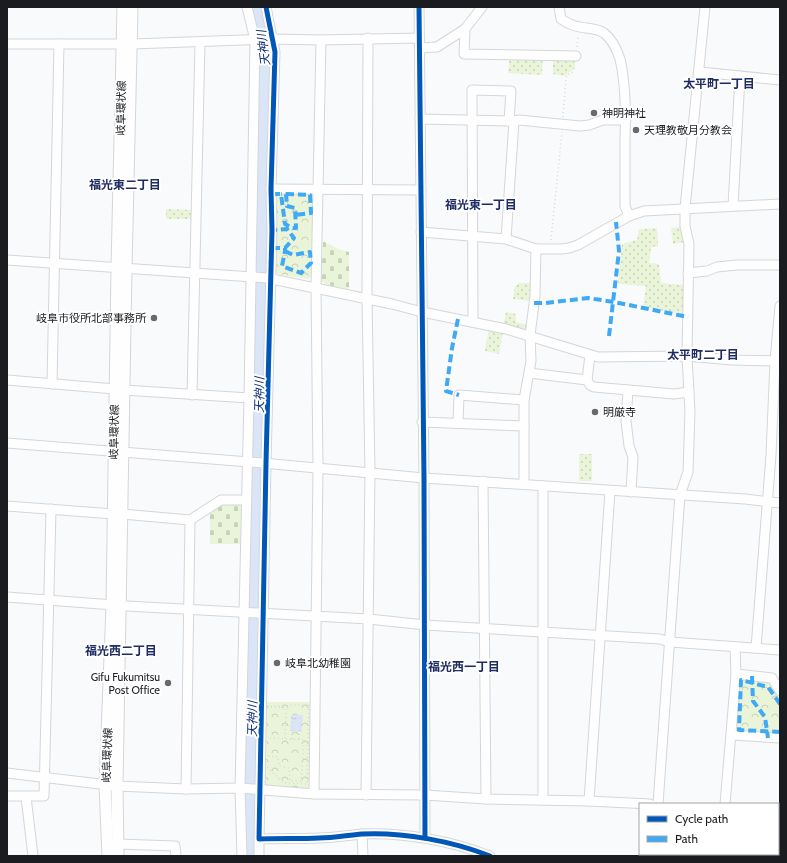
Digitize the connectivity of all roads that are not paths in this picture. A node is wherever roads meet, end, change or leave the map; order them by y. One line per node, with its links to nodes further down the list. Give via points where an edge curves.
1 (123, 7): 18 (main road, 岐阜環状線)
2 (132, 7): 18 (main road, 岐阜環状線)
3 (247, 7): 12 (street)
4 (266, 7): 13 (street)
5 (419, 7): 11 (street)
6 (482, 7): 9 (street)
7 (559, 7): 26 (street, via 561,19 603,33 616,49 625,94)
8 (705, 7): 21 (street)
9 (465, 29): 19 (street, via 437,47); 20 (street, via 464,54)
10 (368, 38): 11 (street); 14 (street); 30 (street)
11 (419, 38): 19 (street)
12 (256, 40): 13 (street); 15 (street); 46 (street)
13 (272, 40): 14 (street); 28 (street, via 275,52)
14 (321, 40): 29 (street)
15 (200, 42): 18 (street); 45 (street)
16 (7, 44): 17 (street)
17 (59, 44): 18 (street); 41 (street)
18 (127, 44): 43 (main road, 岐阜環状線)
19 (420, 48): 24 (street)
20 (576, 56)
21 (700, 72): 22 (street); 34 (street)
22 (740, 76): 23 (street); 33 (street)
23 (780, 80)
24 (420, 119): 25 (street); 31 (street)
25 (472, 120): 27 (street); 27 (street, via 472,90 480,90 511,91); 37 (street)
26 (626, 120): 27 (street, via 603,120 580,126); 35 (street, via 625,206)
27 (512, 121): 38 (street)
28 (271, 189): 29 (street); 47 (street)
29 (319, 190): 30 (street); 48 (street)
30 (367, 190): 31 (street); 49 (street)
31 (421, 190): 36 (street)
32 (780, 204): 33 (street)
33 (733, 206): 34 (street)
34 (685, 208): 35 (street, via 644,211); 44 (street, via 689,244)
35 (628, 216): 39 (street, via 578,245 569,248)
36 (422, 232): 37 (street); 51 (street)
37 (472, 236): 38 (street); 52 (street)
38 (506, 239): 39 (street)
39 (536, 249): 53 (street, via 535,296)
40 (7, 260): 41 (street)
41 (54, 264): 43 (street); 60 (street)
42 (780, 265): 44 (street, via 737,265)
43 (121, 269): 45 (street); 61 (main road, 岐阜環状線)
44 (688, 273): 55 (street)
45 (195, 274): 46 (street); 64 (street)
46 (252, 277): 47 (street); 65 (street)
47 (269, 279): 48 (street); 73 (street)
48 (316, 288): 49 (street); 74 (street)
49 (367, 299): 51 (street); 75 (street)
50 (780, 306): 56 (street)
51 (422, 312): 52 (street); 67 (street)
52 (473, 322): 53 (street)
53 (530, 335): 54 (street); 57 (street)
54 (590, 355): 55 (street); 59 (street)
55 (688, 356): 56 (street); 63 (street)
56 (778, 361): 84 (street)
57 (529, 373): 59 (street); 66 (street)
58 (7, 380): 60 (street)
59 (587, 380): 62 (street, via 594,387)
60 (52, 384): 61 (street)
61 (120, 389): 64 (street); 71 (main road, 岐阜環状線)
62 (628, 390): 63 (street, via 674,394); 81 (street, via 626,421 633,457)
63 (689, 392): 82 (street, via 688,472)
64 (192, 395): 65 (street)
65 (249, 398): 72 (street)
66 (524, 400): 68 (street, via 458,395); 69 (street)
67 (422, 422): 68 (street); 76 (street)
68 (458, 423): 69 (street)
69 (524, 426): 78 (street)
70 (7, 443): 71 (street)
71 (119, 452): 72 (street); 88 (main road, 岐阜環状線)
72 (248, 462): 73 (street); 83 (street)
73 (265, 463): 74 (street); 95 (street)
74 (318, 468): 75 (street); 96 (street)
75 (370, 472): 76 (street); 97 (street)
76 (424, 478): 77 (street); 98 (street)
77 (483, 481): 78 (street); 99 (street)
78 (524, 484): 79 (street)
79 (543, 486): 80 (street); 100 (street)
80 (610, 491): 81 (street); 101 (street)
81 (632, 492): 82 (street)
82 (680, 495): 84 (street); 102 (street)
83 (246, 500): 89 (street, via 221,500); 94 (street)
84 (767, 502): 85 (street); 104 (street)
85 (780, 503)
86 (7, 506): 87 (street)
87 (50, 509): 88 (street); 91 (street)
88 (118, 514): 89 (street); 92 (main road, 岐阜環状線)
89 (190, 520): 93 (street)
90 (7, 596): 91 (street)
91 (48, 600): 92 (street); 111 (street)
92 (116, 605): 93 (street); 112 (main road, 岐阜環状線); 113 (main road, 岐阜環状線)
93 (189, 609): 94 (street); 115 (street)
94 (245, 613): 95 (street); 114 (street)
95 (262, 614): 96 (street); 116 (street)
96 (315, 616): 97 (street); 117 (street)
97 (369, 619): 98 (street); 118 (street)
98 (425, 625): 99 (street); 119 (street)
99 (484, 628): 100 (street); 122 (street)
100 (543, 632): 101 (street); 123 (street)
101 (600, 636): 102 (street, via 660,639); 124 (street)
102 (670, 642): 103 (street); 126 (street)
103 (735, 647): 104 (street); 106 (street)
104 (756, 648): 105 (street)
105 (780, 650)
106 (736, 674): 107 (street, via 772,678); 108 (street)
107 (780, 691)
108 (732, 735): 109 (street); 127 (street)
109 (780, 738)
110 (7, 773): 111 (street)
111 (44, 778): 112 (street); 121 (street, via 44,796)
112 (106, 786): 113 (street); 133 (main road, 岐阜環状線)
113 (117, 786): 115 (street); 131 (main road, 岐阜環状線)
114 (240, 788): 115 (street); 116 (street); 136 (street)
115 (186, 789)
116 (259, 789): 117 (street); 130 (street)
117 (314, 794): 118 (street)
118 (366, 795): 119 (street)
119 (425, 795): 122 (street); 129 (street)
120 (7, 796): 121 (street)
121 (26, 797): 132 (street)
122 (486, 799): 123 (street)
123 (543, 800): 124 (street)
124 (589, 801): 125 (street)
125 (639, 803)
126 (658, 803)
127 (725, 803)
128 (362, 834): 129 (street); 130 (street, via 321,838); 138 (street)
129 (425, 838): 139 (street, via 469,847)
130 (258, 839): 137 (street)
131 (118, 844): 134 (main road, 岐阜環状線); 135 (street, via 175,846)
132 (32, 856)
133 (108, 856)
134 (118, 856)
135 (176, 856)
136 (242, 856)
137 (259, 856)
138 (363, 856)
139 (490, 856)

